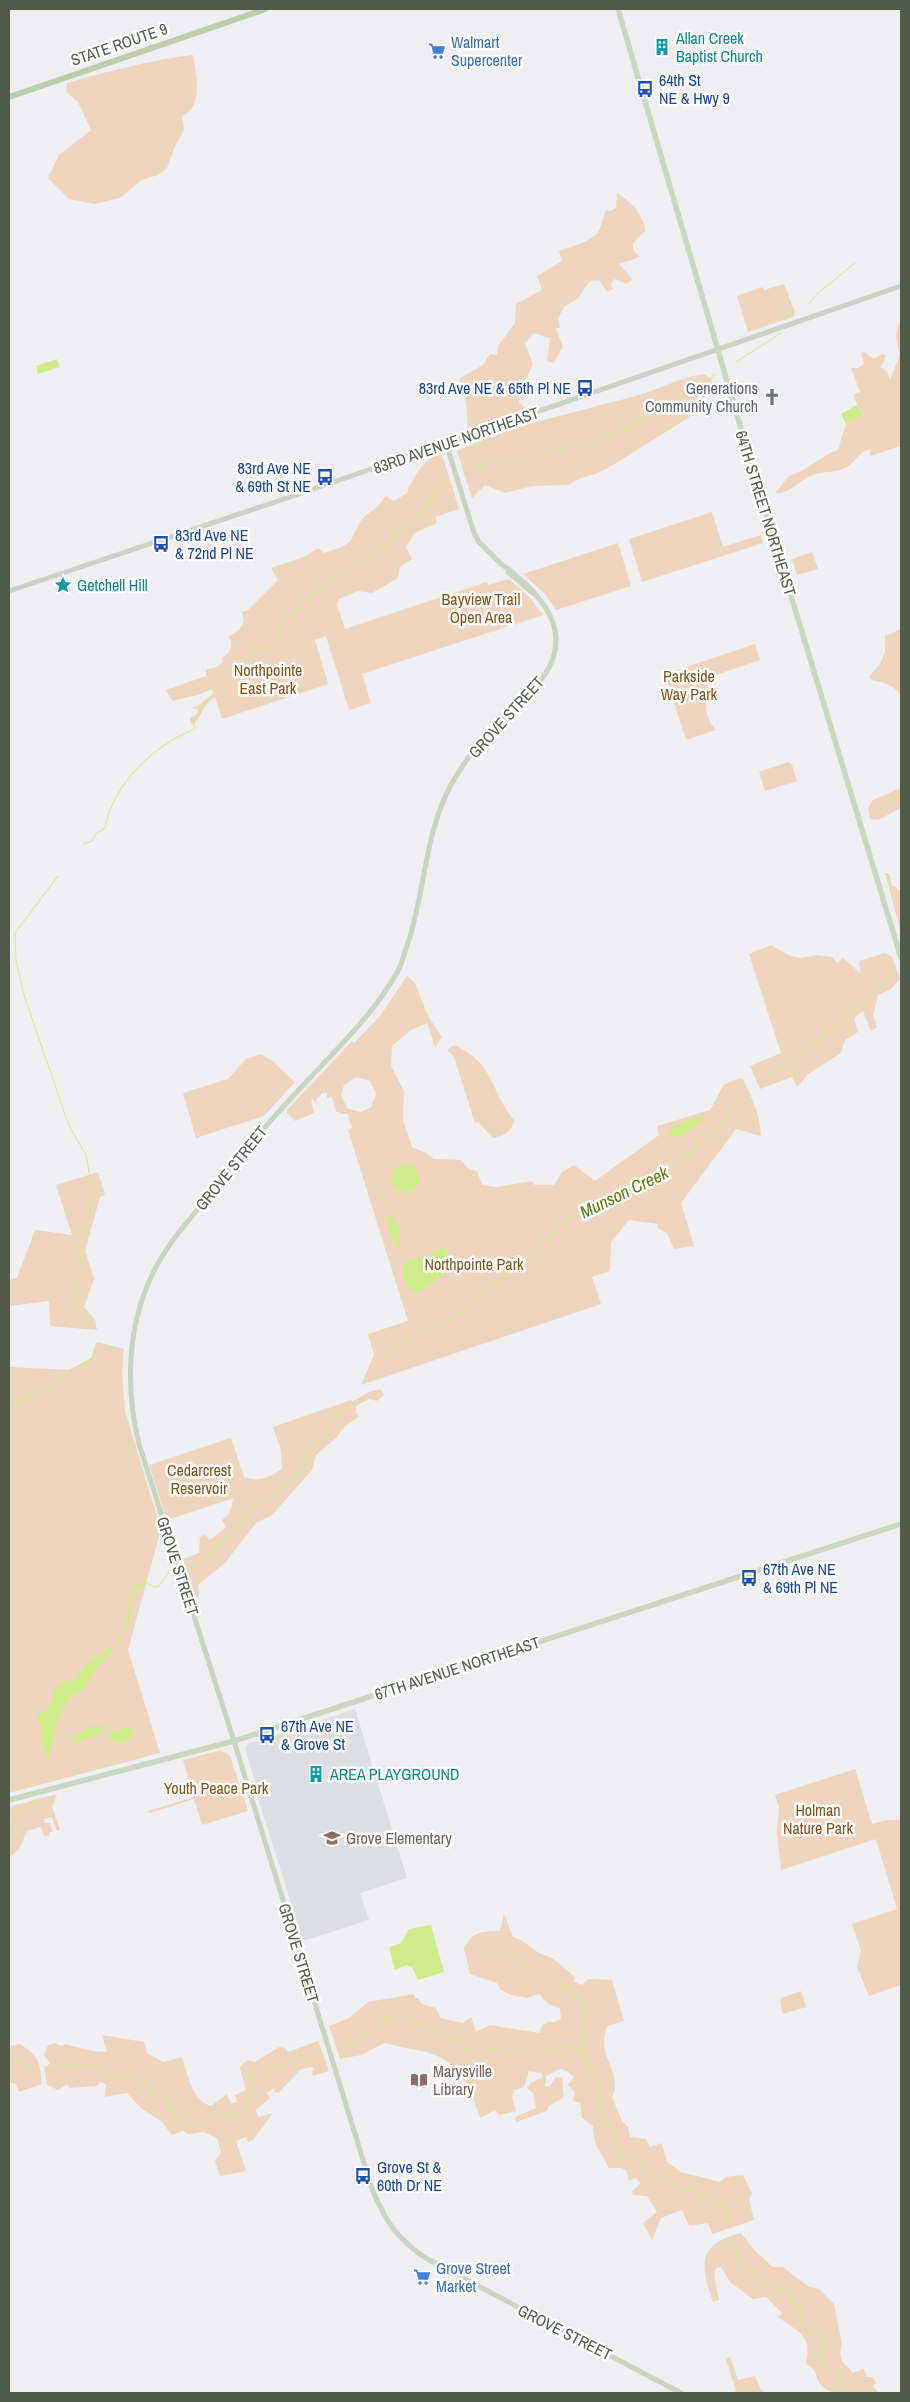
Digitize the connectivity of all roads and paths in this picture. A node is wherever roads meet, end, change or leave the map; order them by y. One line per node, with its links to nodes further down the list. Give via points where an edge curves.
1 (266, 9): 3 (main road, STATE ROUTE 9)
2 (618, 9): 5 (main road, 64TH STREET NORTHEAST)
3 (9, 96)
4 (901, 286): 5 (street, 83RD AVENUE NORTHEAST)
5 (719, 350): 6 (street, 83RD AVENUE NORTHEAST); 8 (main road, 64TH STREET NORTHEAST)
6 (446, 443): 7 (street, 83RD AVENUE NORTHEAST); 10 (street, GROVE STREET, via 479,542 536,596 554,620 557,638 553,659 536,686 486,736 449,788 434,830 414,922 397,972 372,1009 278,1112 170,1245 154,1272 138,1316 129,1363 134,1424)
7 (9, 591)
8 (901, 958)
9 (901, 1524): 10 (main road, 67TH AVENUE NORTHEAST)
10 (234, 1740): 11 (main road, 67TH AVENUE NORTHEAST); 12 (street, GROVE STREET, via 372,2189 392,2230 427,2260)
11 (9, 1800)
12 (681, 2393)

